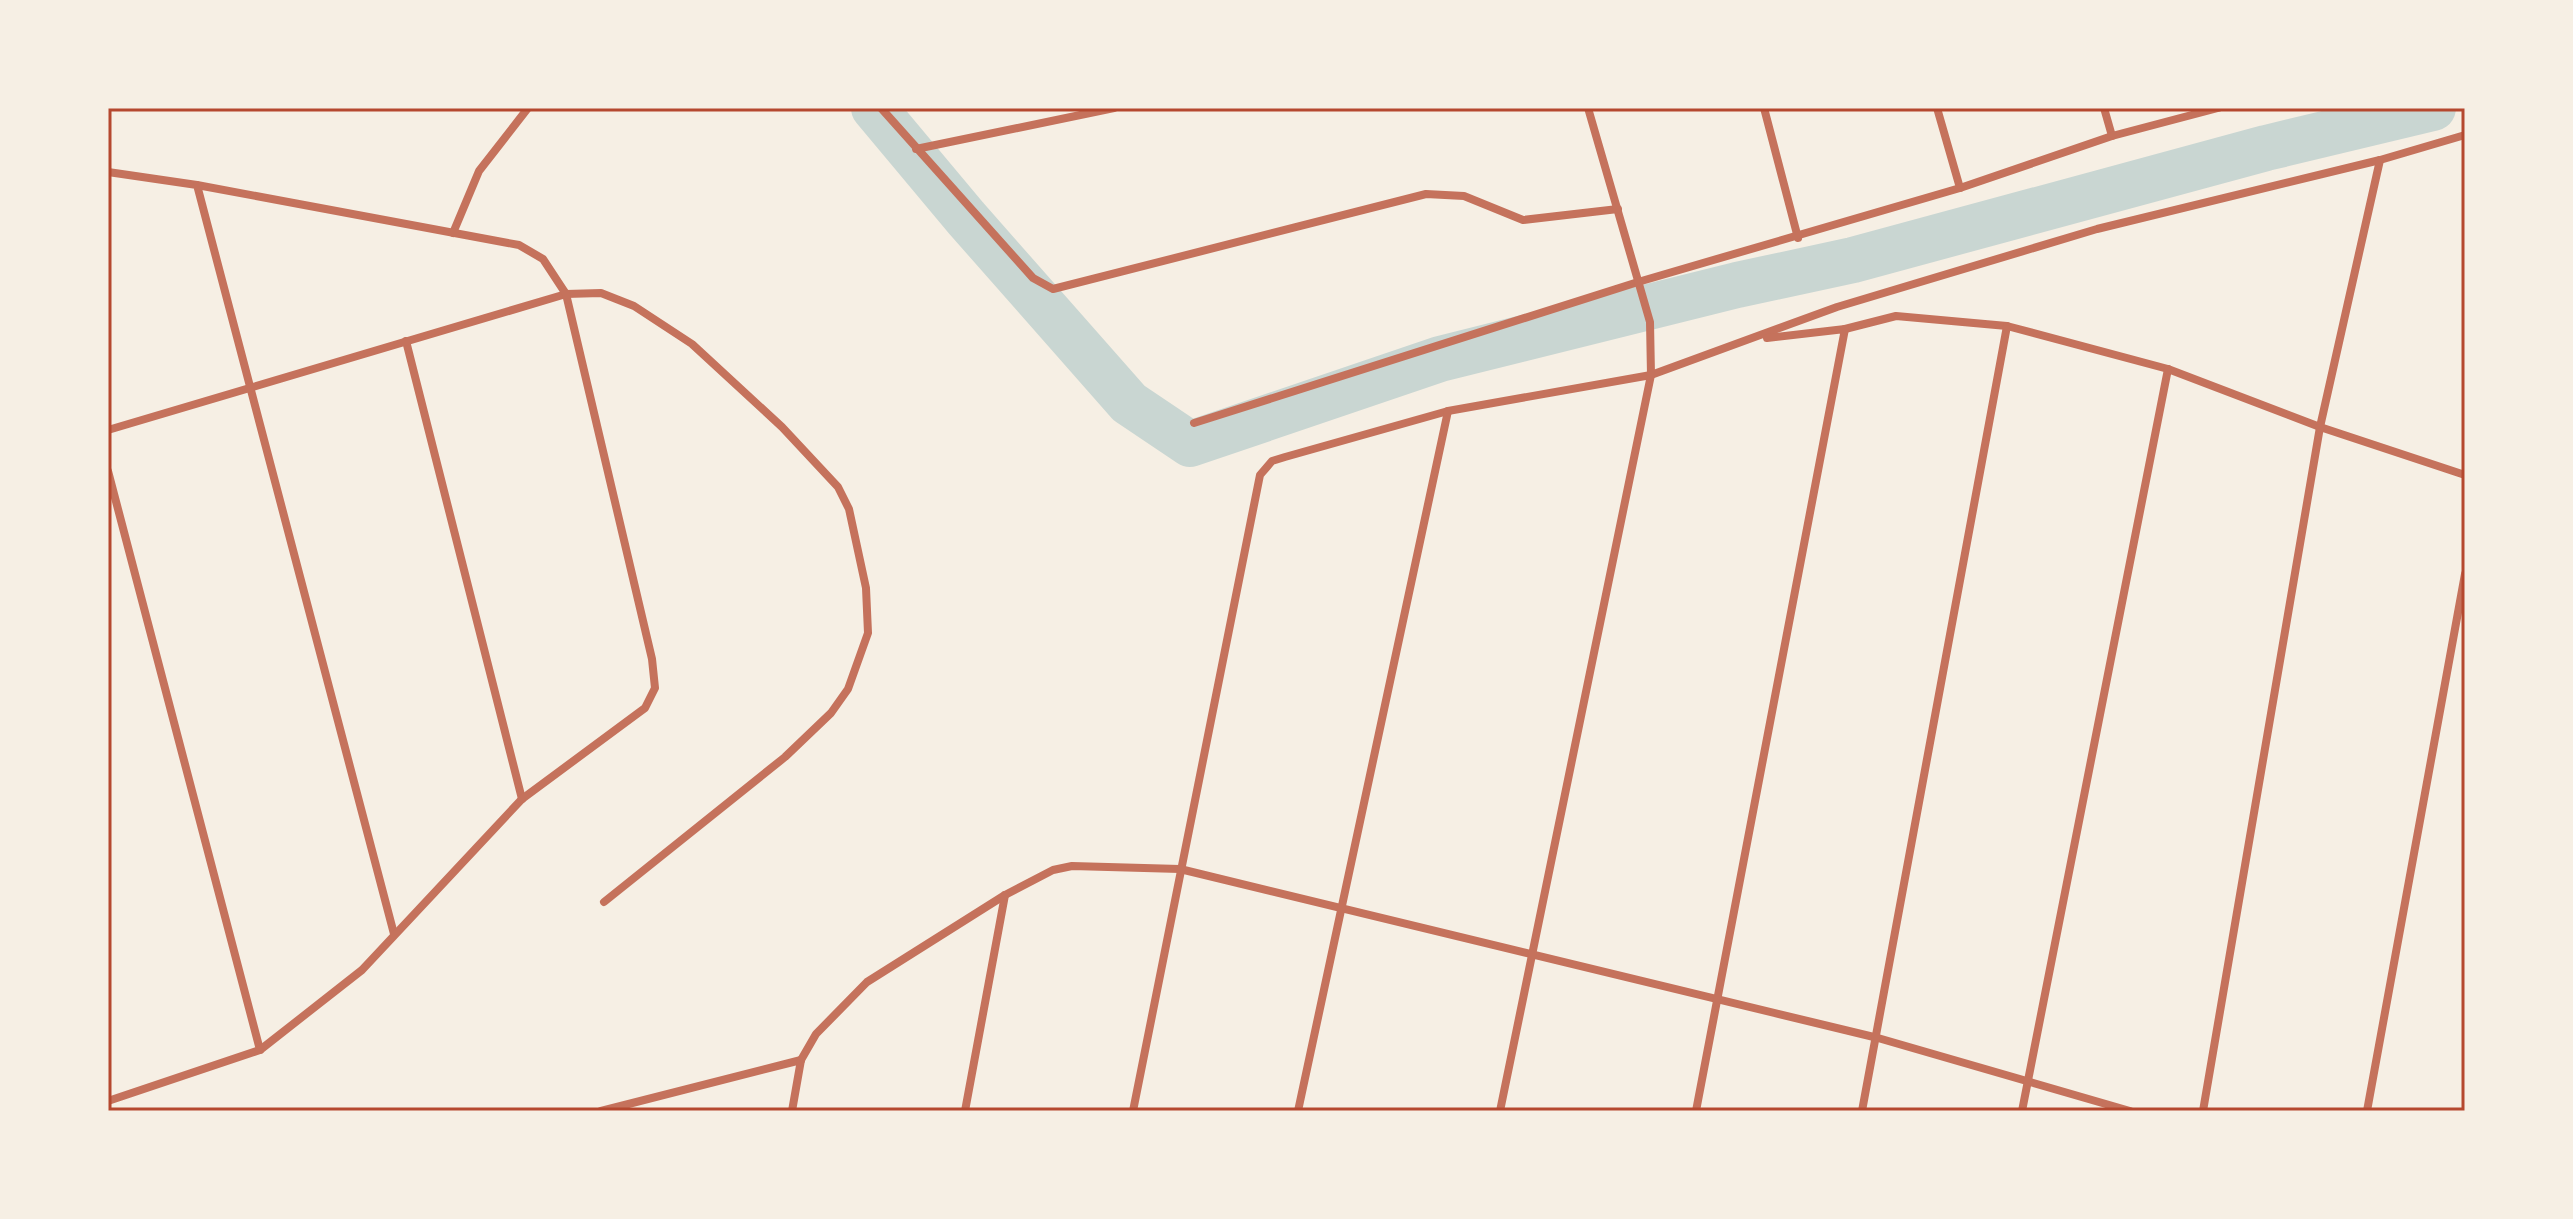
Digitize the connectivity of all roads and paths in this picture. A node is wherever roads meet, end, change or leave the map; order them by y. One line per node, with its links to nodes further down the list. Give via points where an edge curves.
1 (528, 108): 17 (street, via 479,171)
2 (881, 108): 11 (street)
3 (1114, 108): 11 (street)
4 (1588, 108): 16 (street)
5 (1764, 108): 18 (street)
6 (1937, 108): 15 (street)
7 (2104, 108): 10 (street)
8 (2218, 108): 10 (street)
9 (2465, 135): 12 (street)
10 (2112, 136): 15 (street)
11 (916, 149): 16 (street, via 1033,278 1053,289 1426,194 1464,196 1523,220)
12 (2380, 160): 23 (street, via 2097,229 1837,307); 30 (street)
13 (108, 172): 14 (street)
14 (197, 185): 17 (street); 27 (street)
15 (1960, 188): 18 (street)
16 (1618, 209): 19 (street)
17 (453, 233): 20 (street, via 531,251 543,259)
18 (1798, 238): 19 (street)
19 (1638, 282): 26 (street, via 1650,322); 29 (street)
20 (566, 294): 24 (street); 35 (street, via 655,688 645,708); 38 (street, via 601,293 634,306 692,344 782,427 838,487 849,509 866,588 868,633 848,689 831,713 785,757)
21 (2007, 326): 22 (street, via 1896,316); 25 (street); 43 (street)
22 (1845, 329): 23 (street); 42 (street)
23 (1753, 340): 26 (street)
24 (406, 341): 27 (street); 35 (street)
25 (2168, 369): 30 (street); 46 (street)
26 (1651, 375): 28 (street); 41 (street)
27 (251, 387): 31 (street); 40 (street)
28 (1448, 411): 36 (street, via 1272,461 1260,475); 39 (street)
29 (1194, 423)
30 (2320, 427): 33 (street); 58 (street)
31 (108, 430)
32 (108, 471): 44 (street)
33 (2465, 475)
34 (2465, 574): 59 (street)
35 (522, 799): 40 (street)
36 (1180, 869): 37 (street, via 1072,866); 39 (street); 51 (street)
37 (1005, 895): 45 (street, via 867,982 816,1034); 50 (street)
38 (604, 902)
39 (1344, 908): 41 (street); 52 (street)
40 (394, 934): 44 (street, via 340,989)
41 (1532, 957): 42 (street); 53 (street)
42 (1720, 1000): 43 (street); 54 (street)
43 (1878, 1038): 46 (street); 55 (street)
44 (260, 1050): 47 (street)
45 (801, 1060): 48 (street); 49 (street)
46 (2028, 1079): 56 (street); 57 (street)
47 (108, 1101)
48 (606, 1110)
49 (792, 1111)
50 (965, 1111)
51 (1133, 1111)
52 (1298, 1111)
53 (1500, 1111)
54 (1696, 1111)
55 (1862, 1111)
56 (2022, 1111)
57 (2130, 1111)
58 (2203, 1111)
59 (2367, 1111)

